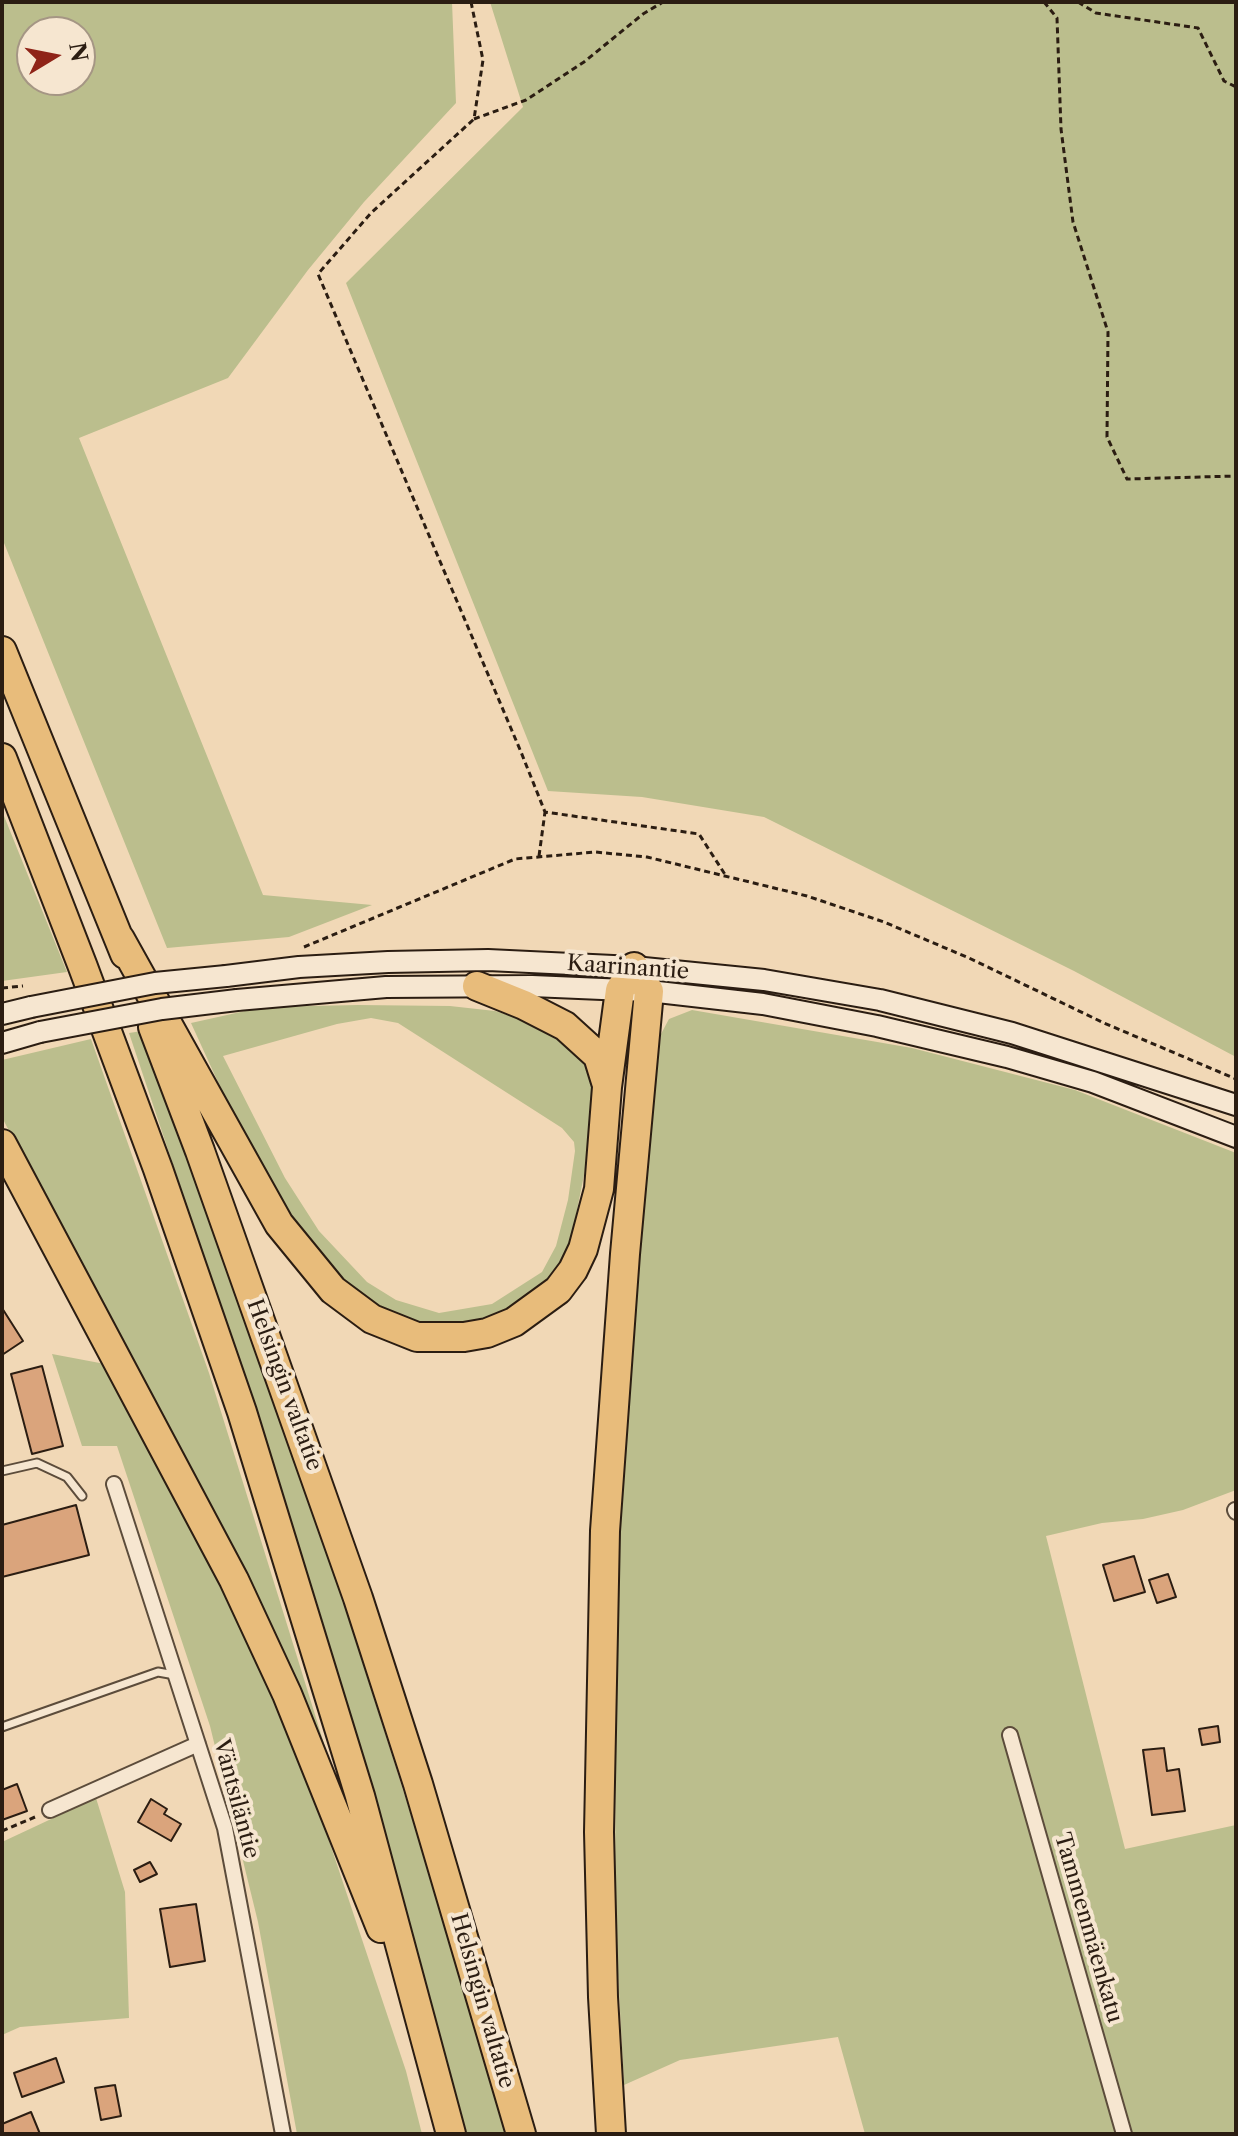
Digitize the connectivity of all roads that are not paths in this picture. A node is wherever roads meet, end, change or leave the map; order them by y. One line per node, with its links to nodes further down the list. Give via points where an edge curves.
1 (2, 651): 3 (highway, Helsingin valtatie)
2 (2, 758): 21 (highway, via 153,1155 242,1412 356,1781)
3 (120, 939): 9 (highway, via 279,1224 333,1290 372,1319 417,1337 487,1333 514,1322 558,1290 573,1270 593,1219); 24 (highway, Helsingin valtatie, via 358,1598)
4 (627, 978): 5 (main road, Kaarinantie); 6 (highway); 7 (main road, Kaarinantie, bridge, via 526,960 402,961 155,983); 9 (highway); 10 (main road, Kaarinantie, via 764,980 880,1000 1012,1033)
5 (477, 986): 8 (main road, Kaarinantie, bridge, via 386,987 237,1000 162,1009); 9 (highway, via 565,1026 598,1056)
6 (649, 991): 11 (main road, Kaarinantie, via 763,1004 1007,1057 1093,1082); 25 (highway, via 605,1531 599,1832)
7 (2, 1014)
8 (2, 1043)
9 (607, 1087)
10 (1236, 1105)
11 (1236, 1137)
12 (2, 1144): 21 (highway, via 234,1580 287,1694)
13 (2, 1471): 15 (lane, via 37,1463 67,1477)
14 (114, 1484): 16 (street, Väntsiläntie)
15 (82, 1496)
16 (177, 1675): 17 (lane, via 158,1672); 19 (street, Väntsiläntie)
17 (2, 1727)
18 (1010, 1735): 26 (street, Tammenmäenkatu)
19 (198, 1744): 20 (street); 22 (street, Väntsiläntie, via 225,1828)
20 (50, 1810)
21 (431, 2052): 23 (highway)
22 (283, 2134)
23 (451, 2134)
24 (521, 2134)
25 (611, 2134)
26 (1124, 2134)

